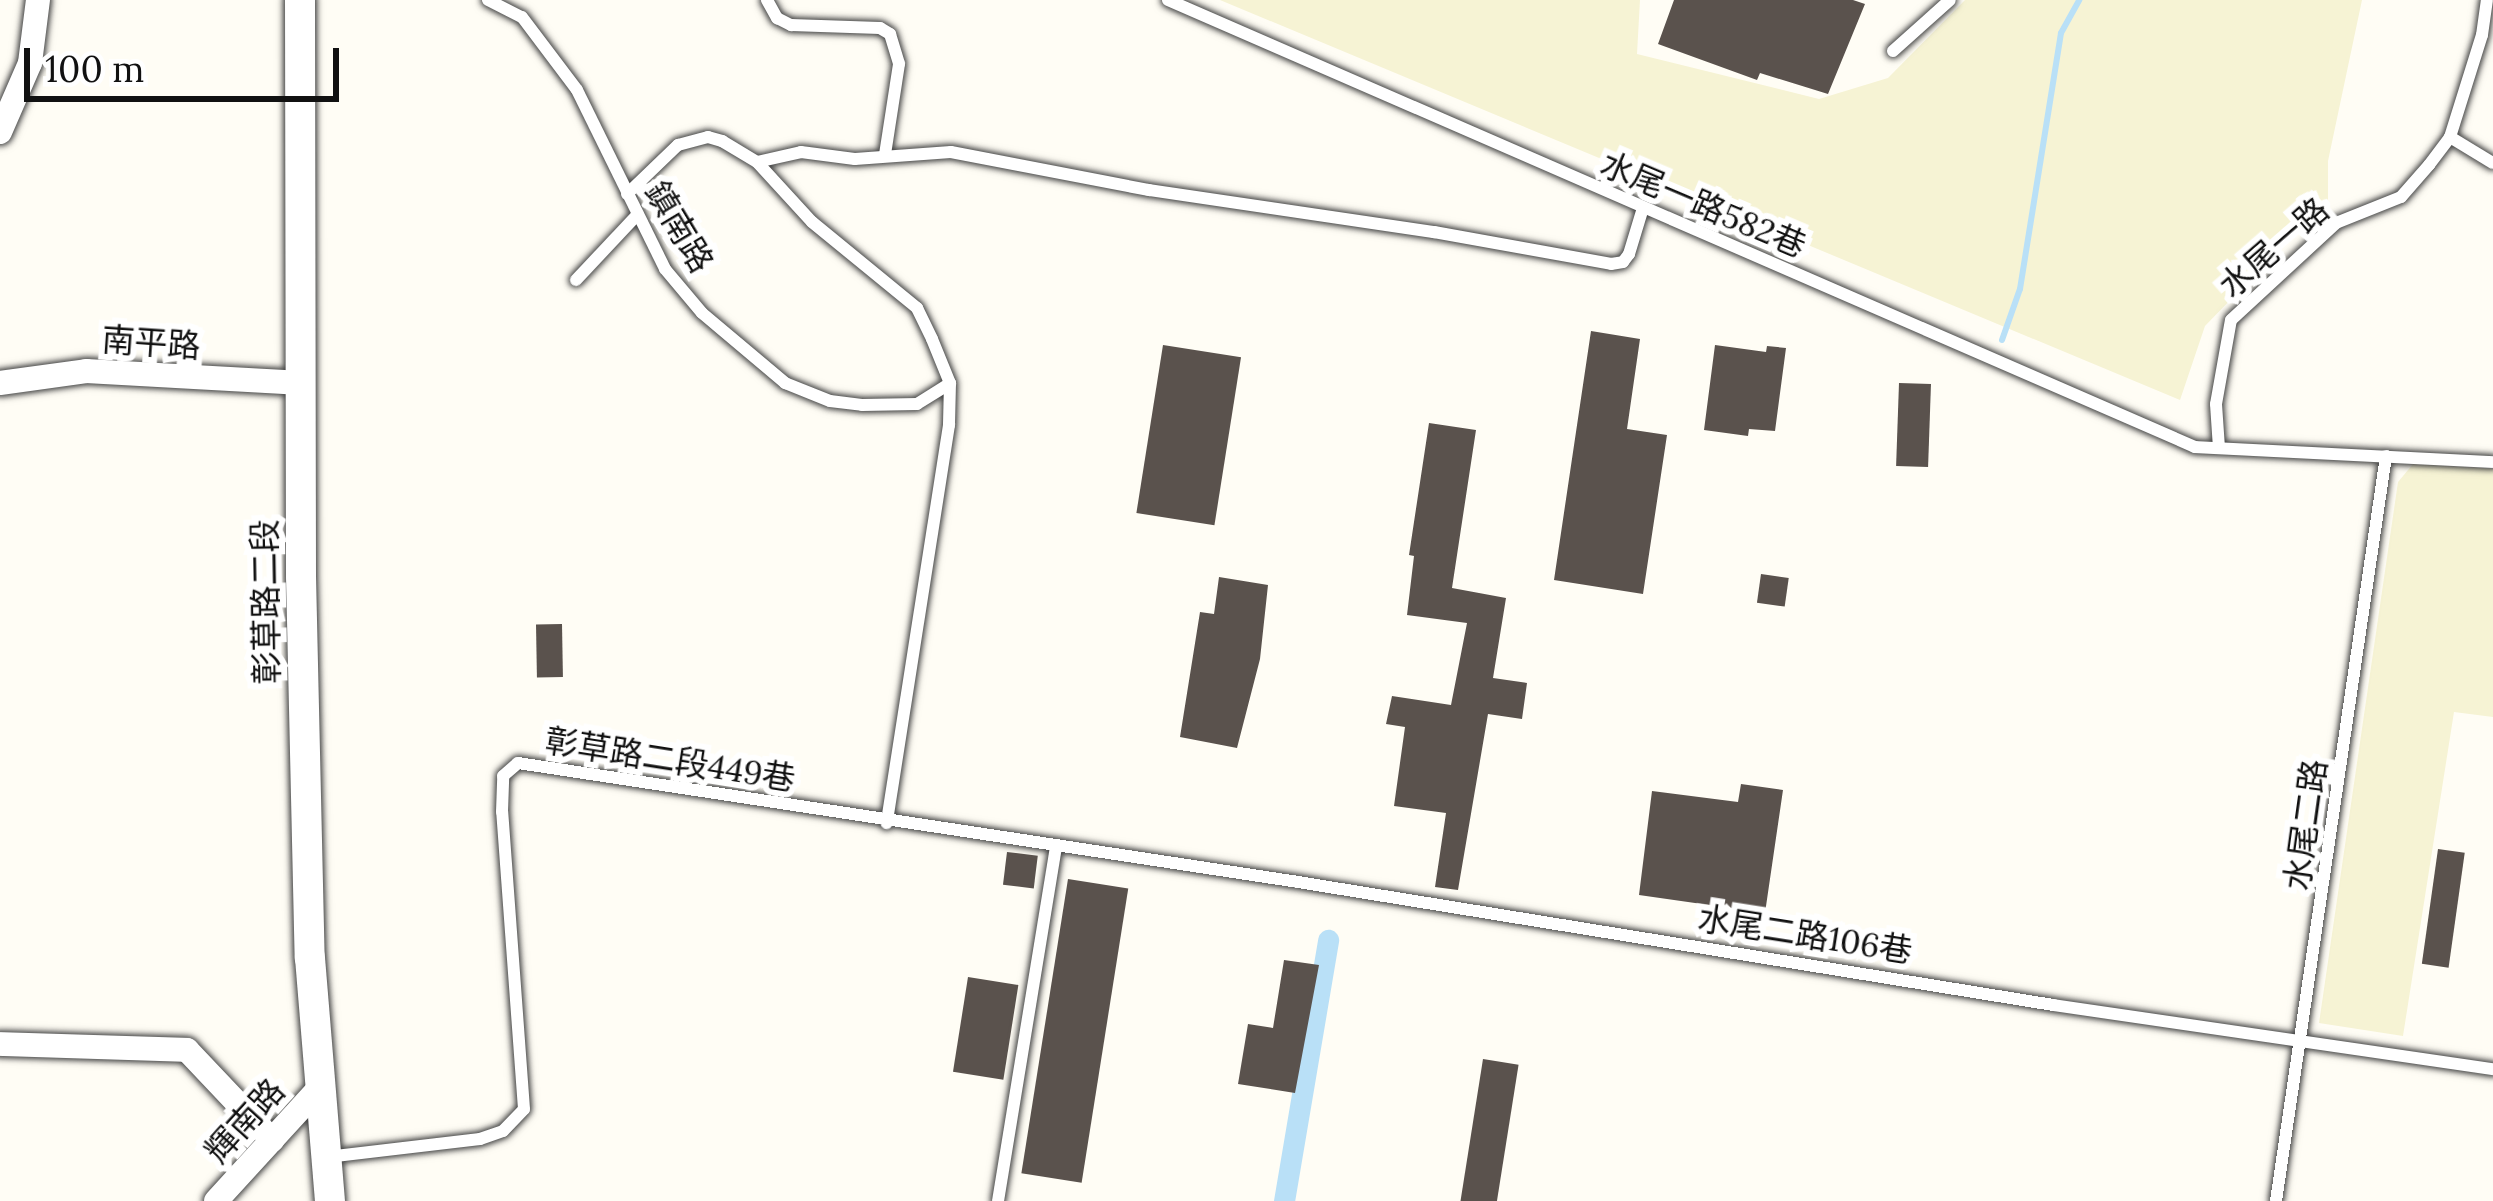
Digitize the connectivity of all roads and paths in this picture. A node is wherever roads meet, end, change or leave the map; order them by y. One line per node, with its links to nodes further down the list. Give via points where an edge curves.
1 (38, 0): 9 (street, via 29,63)
2 (300, 0): 19 (street, 彰草路二段)
3 (488, 0): 15 (lane, 鎮南路, via 522,17 578,90)
4 (767, 0): 12 (lane, via 791,25 890,34 898,64)
5 (1168, 0): 16 (lane, 水尾一路582巷)
6 (1951, 0): 8 (lane)
7 (2487, 0): 11 (lane, 水尾一路)
8 (1894, 51)
9 (9, 90): 10 (street)
10 (0, 132)
11 (2450, 137): 14 (lane); 22 (lane, 水尾一路, via 2401,196 2336,223 2231,320 2216,404)
12 (885, 154): 13 (lane, via 801,152); 16 (lane, via 951,152 1611,265 1629,254)
13 (757, 162): 15 (lane, via 708,136 678,145); 21 (lane, via 812,222 916,308)
14 (2493, 164)
15 (627, 194): 17 (lane, 鎮南路)
16 (1643, 208): 22 (lane, 水尾一路582巷, via 2145,428)
17 (637, 215): 18 (lane); 21 (lane, 鎮南路, via 665,269 702,313 804,393 862,405 917,404)
18 (576, 280)
19 (298, 382): 20 (street, 南平路, via 86,371); 31 (street, 彰草路二段, via 310,958)
20 (0, 383)
21 (950, 383): 25 (lane)
22 (2219, 448): 23 (lane, 水尾一路582巷)
23 (2386, 456): 24 (lane, 水尾一路582巷); 28 (lane, 水尾二路)
24 (2493, 462)
25 (887, 823): 26 (lane, 彰草路二段449巷); 33 (lane, 彰草路二段449巷, via 518,764 503,776 502,812 524,1109 480,1139)
26 (1056, 846): 27 (lane, 彰草路二段449巷); 36 (lane)
27 (1298, 882): 28 (lane, 水尾二路106巷)
28 (2302, 1042): 30 (lane, 水尾二路106巷); 37 (lane, 水尾二路)
29 (0, 1044): 32 (street, via 187,1050)
30 (2493, 1069)
31 (322, 1085): 32 (street, 輝南路); 33 (street, 彰草路二段)
32 (272, 1140): 34 (street, 輝南路)
33 (327, 1156): 35 (street, 彰草路二段)
34 (217, 1201)
35 (330, 1201)
36 (998, 1201)
37 (2276, 1201)

